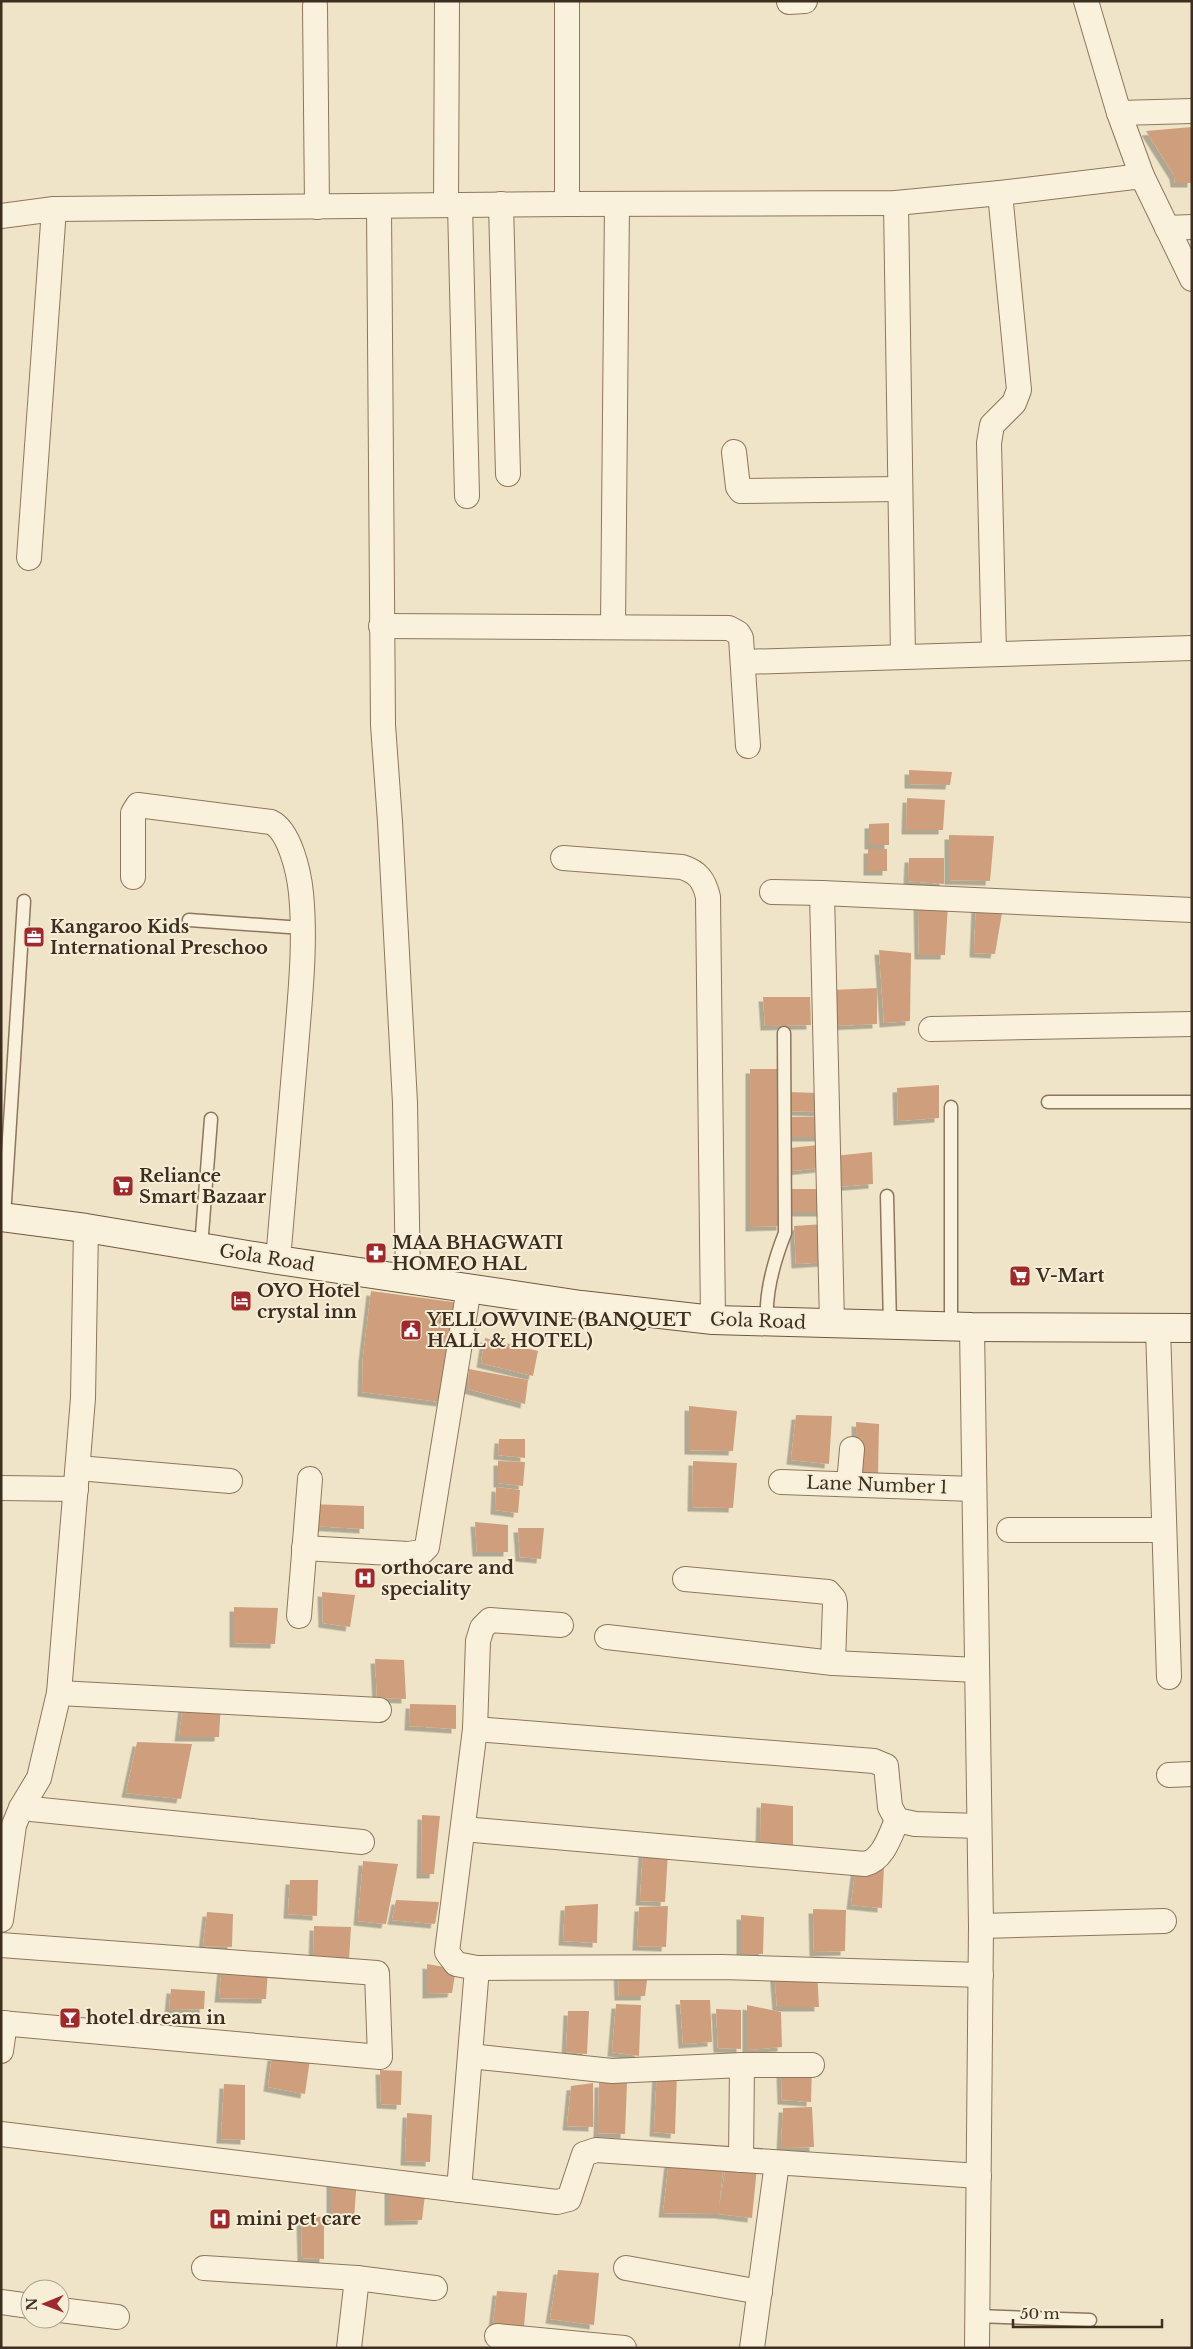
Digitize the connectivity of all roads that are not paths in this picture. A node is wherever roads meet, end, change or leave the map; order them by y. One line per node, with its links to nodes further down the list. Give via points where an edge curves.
1 (447, 1): 13 (street)
2 (567, 1): 11 (street)
3 (1086, 1): 6 (street)
4 (315, 6): 14 (street)
5 (1192, 111): 6 (street)
6 (1119, 113): 7 (street)
7 (1142, 176): 8 (street); 19 (street)
8 (1000, 193): 9 (street); 29 (street, via 1019,390 1014,402 992,425 989,443)
9 (896, 203): 12 (street); 23 (street)
10 (501, 204): 11 (street); 13 (street); 22 (street)
11 (567, 204): 12 (street)
12 (617, 204): 27 (street)
13 (453, 205): 15 (street); 24 (street)
14 (317, 206): 15 (street); 16 (street)
15 (379, 206): 26 (street)
16 (54, 209): 17 (street); 25 (street)
17 (1, 216)
18 (1192, 227): 19 (street)
19 (1167, 228): 20 (street)
20 (1192, 279)
21 (734, 452): 23 (street, via 740,491)
22 (508, 474)
23 (900, 489): 30 (street)
24 (468, 496)
25 (29, 558)
26 (381, 626): 27 (street); 53 (street, via 382,725 405,1103)
27 (613, 626): 31 (street, via 729,628 741,638)
28 (1192, 648): 29 (street)
29 (994, 654): 30 (street)
30 (903, 657): 31 (street)
31 (743, 662): 32 (street)
32 (748, 746)
33 (563, 858): 55 (street, via 682,867 693,870 706,887)
34 (133, 877): 40 (street, via 133,813 138,805 271,822 282,830 296,866)
35 (772, 892): 36 (street)
36 (822, 893): 38 (street); 57 (street)
37 (24, 901): 49 (lane)
38 (1192, 910)
39 (188, 920): 40 (lane)
40 (302, 928): 52 (street, via 299,1014)
41 (1192, 1024): 42 (street)
42 (931, 1029)
43 (784, 1033): 56 (lane, via 786,1233 766,1301)
44 (1048, 1102): 45 (lane)
45 (1192, 1102)
46 (951, 1107): 59 (lane)
47 (211, 1118): 51 (lane)
48 (887, 1196): 58 (lane)
49 (2, 1217): 50 (street, Gola Road)
50 (86, 1228): 51 (street, Gola Road); 63 (street)
51 (201, 1243): 52 (street, Gola Road)
52 (278, 1260): 53 (street, Gola Road)
53 (408, 1279): 54 (street, Gola Road)
54 (469, 1288): 55 (street, Gola Road); 72 (street, via 427,1547 422,1552 408,1554)
55 (713, 1320): 56 (street, Gola Road)
56 (767, 1321): 57 (street, Gola Road)
57 (832, 1323): 58 (street, Gola Road)
58 (890, 1325): 59 (street, Gola Road)
59 (961, 1327): 60 (street, Gola Road); 69 (street)
60 (1158, 1328): 61 (street, Gola Road); 71 (street)
61 (1192, 1328)
62 (852, 1449): 67 (street)
63 (77, 1478): 65 (street); 68 (street); 80 (street)
64 (310, 1479): 72 (street)
65 (230, 1481)
66 (780, 1482): 67 (street, Lane Number 1)
67 (850, 1484): 69 (street, Lane Number 1)
68 (1, 1488)
69 (974, 1489): 78 (street)
70 (1009, 1530): 71 (street)
71 (1164, 1530): 79 (street)
72 (304, 1548): 74 (street)
73 (685, 1579): 77 (street, via 828,1592 835,1604)
74 (298, 1616)
75 (561, 1625): 82 (street, via 490,1620 482,1628 478,1640)
76 (607, 1637): 77 (street)
77 (833, 1663): 78 (street)
78 (977, 1670): 85 (street)
79 (1169, 1678)
80 (59, 1693): 81 (street); 83 (street, via 39,1778)
81 (379, 1710)
82 (476, 1729): 84 (street, via 874,1761 886,1766 890,1808); 86 (street)
83 (12, 1819): 87 (street); 88 (street)
84 (897, 1820): 85 (street, via 915,1824); 86 (street, via 878,1857 865,1864)
85 (979, 1826): 90 (street)
86 (463, 1829): 92 (street, via 447,1952 456,1964)
87 (362, 1842)
88 (1, 1920)
89 (1164, 1921): 90 (street)
90 (981, 1926): 93 (street)
91 (1, 1946): 94 (street, via 377,1973 380,2056)
92 (477, 1968): 93 (street, via 722,1967); 96 (street)
93 (981, 1975): 102 (street)
94 (3, 2023): 95 (street)
95 (1, 2051)
96 (470, 2056): 97 (street, via 612,2071); 103 (street)
97 (742, 2065): 98 (street); 100 (street)
98 (812, 2066)
99 (1, 2134): 103 (street)
100 (741, 2160): 101 (street); 103 (street, via 591,2151 584,2154 571,2195 566,2201)
101 (777, 2162): 102 (street); 108 (street)
102 (979, 2176): 112 (street)
103 (459, 2190)
104 (204, 2268): 106 (street)
105 (626, 2268): 108 (street)
106 (357, 2278): 107 (street); 116 (street)
107 (435, 2288)
108 (760, 2292): 118 (street)
109 (1, 2302): 110 (street)
110 (20, 2305)
111 (70, 2311): 113 (street)
112 (976, 2316): 114 (lane); 119 (street)
113 (117, 2317)
114 (1090, 2320)
115 (497, 2336): 117 (street)
116 (350, 2348)
117 (624, 2348)
118 (752, 2348)
119 (977, 2348)

